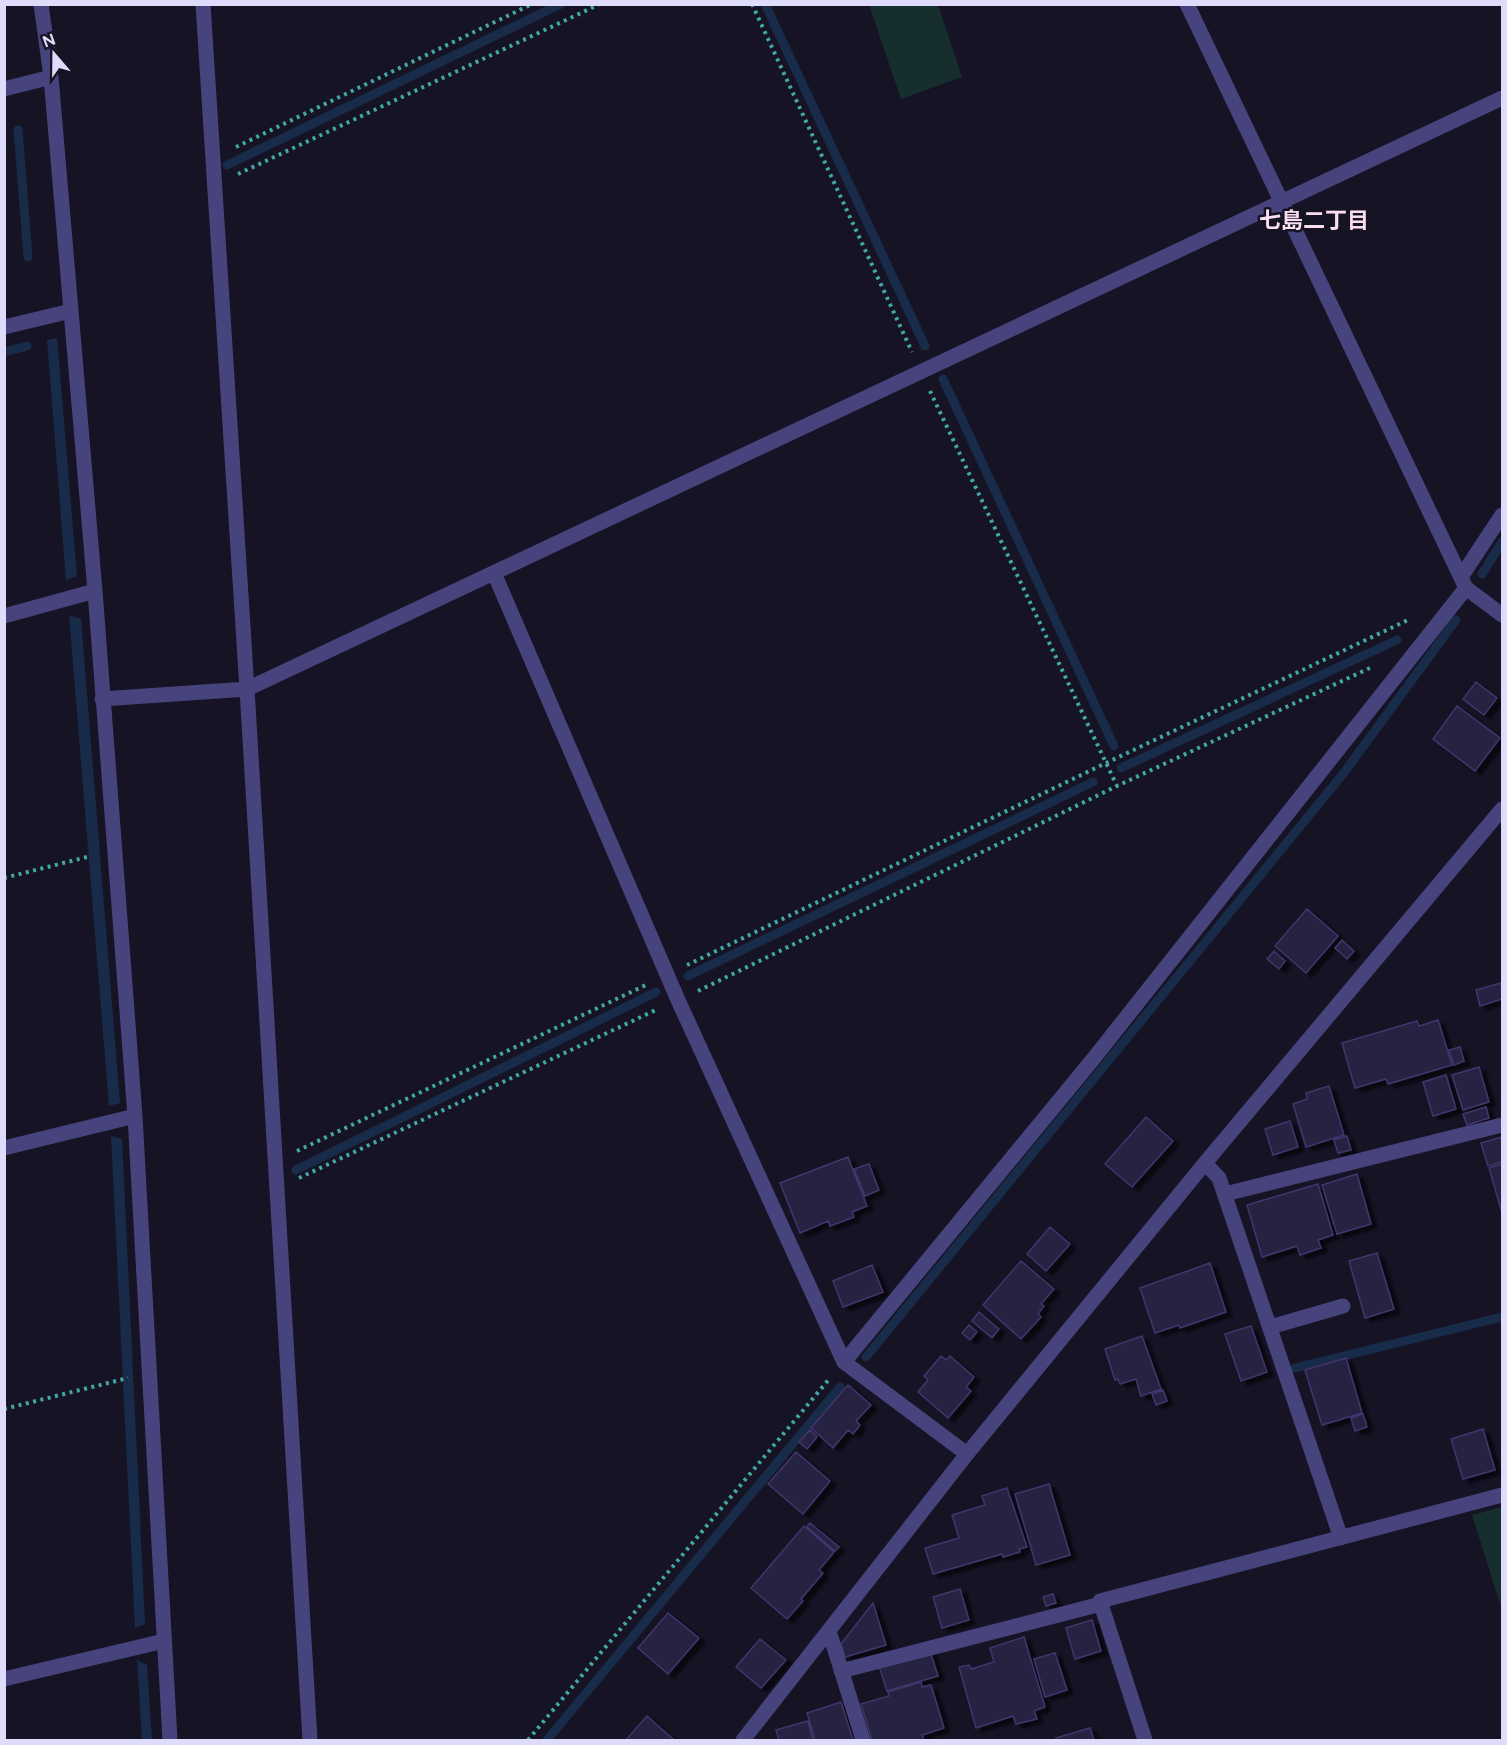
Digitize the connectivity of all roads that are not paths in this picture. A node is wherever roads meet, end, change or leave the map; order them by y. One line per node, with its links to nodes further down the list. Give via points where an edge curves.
1 (41, 4): 4 (street)
2 (203, 4): 16 (street)
3 (1187, 4): 7 (street)
4 (51, 77): 5 (street); 8 (street)
5 (4, 89)
6 (1503, 98): 7 (street)
7 (1282, 202): 11 (street); 12 (street)
8 (71, 310): 9 (street); 13 (street)
9 (4, 327)
10 (1503, 515): 12 (street)
11 (494, 573): 16 (street); 26 (street, via 678,1000)
12 (1463, 583): 14 (street); 26 (street, via 1094,1058)
13 (95, 591): 15 (street); 17 (street)
14 (1503, 615)
15 (4, 616)
16 (247, 689): 17 (street); 36 (street)
17 (102, 699): 19 (street)
18 (1503, 810): 22 (street)
19 (135, 1116): 21 (street); 32 (street)
20 (1503, 1125): 23 (street)
21 (4, 1148)
22 (1205, 1163): 23 (street, via 1219,1178); 27 (street)
23 (1225, 1194): 25 (street)
24 (1342, 1306): 25 (street)
25 (1270, 1328): 29 (street)
26 (844, 1362): 27 (street)
27 (967, 1454): 31 (street)
28 (1503, 1495): 29 (street)
29 (1341, 1538): 30 (street, via 1100,1601)
30 (1101, 1604): 33 (street); 39 (street)
31 (829, 1631): 33 (street); 37 (street)
32 (164, 1641): 34 (street); 35 (street)
33 (841, 1671): 38 (street)
34 (4, 1679)
35 (170, 1740)
36 (310, 1740)
37 (743, 1740)
38 (863, 1740)
39 (1145, 1740)

